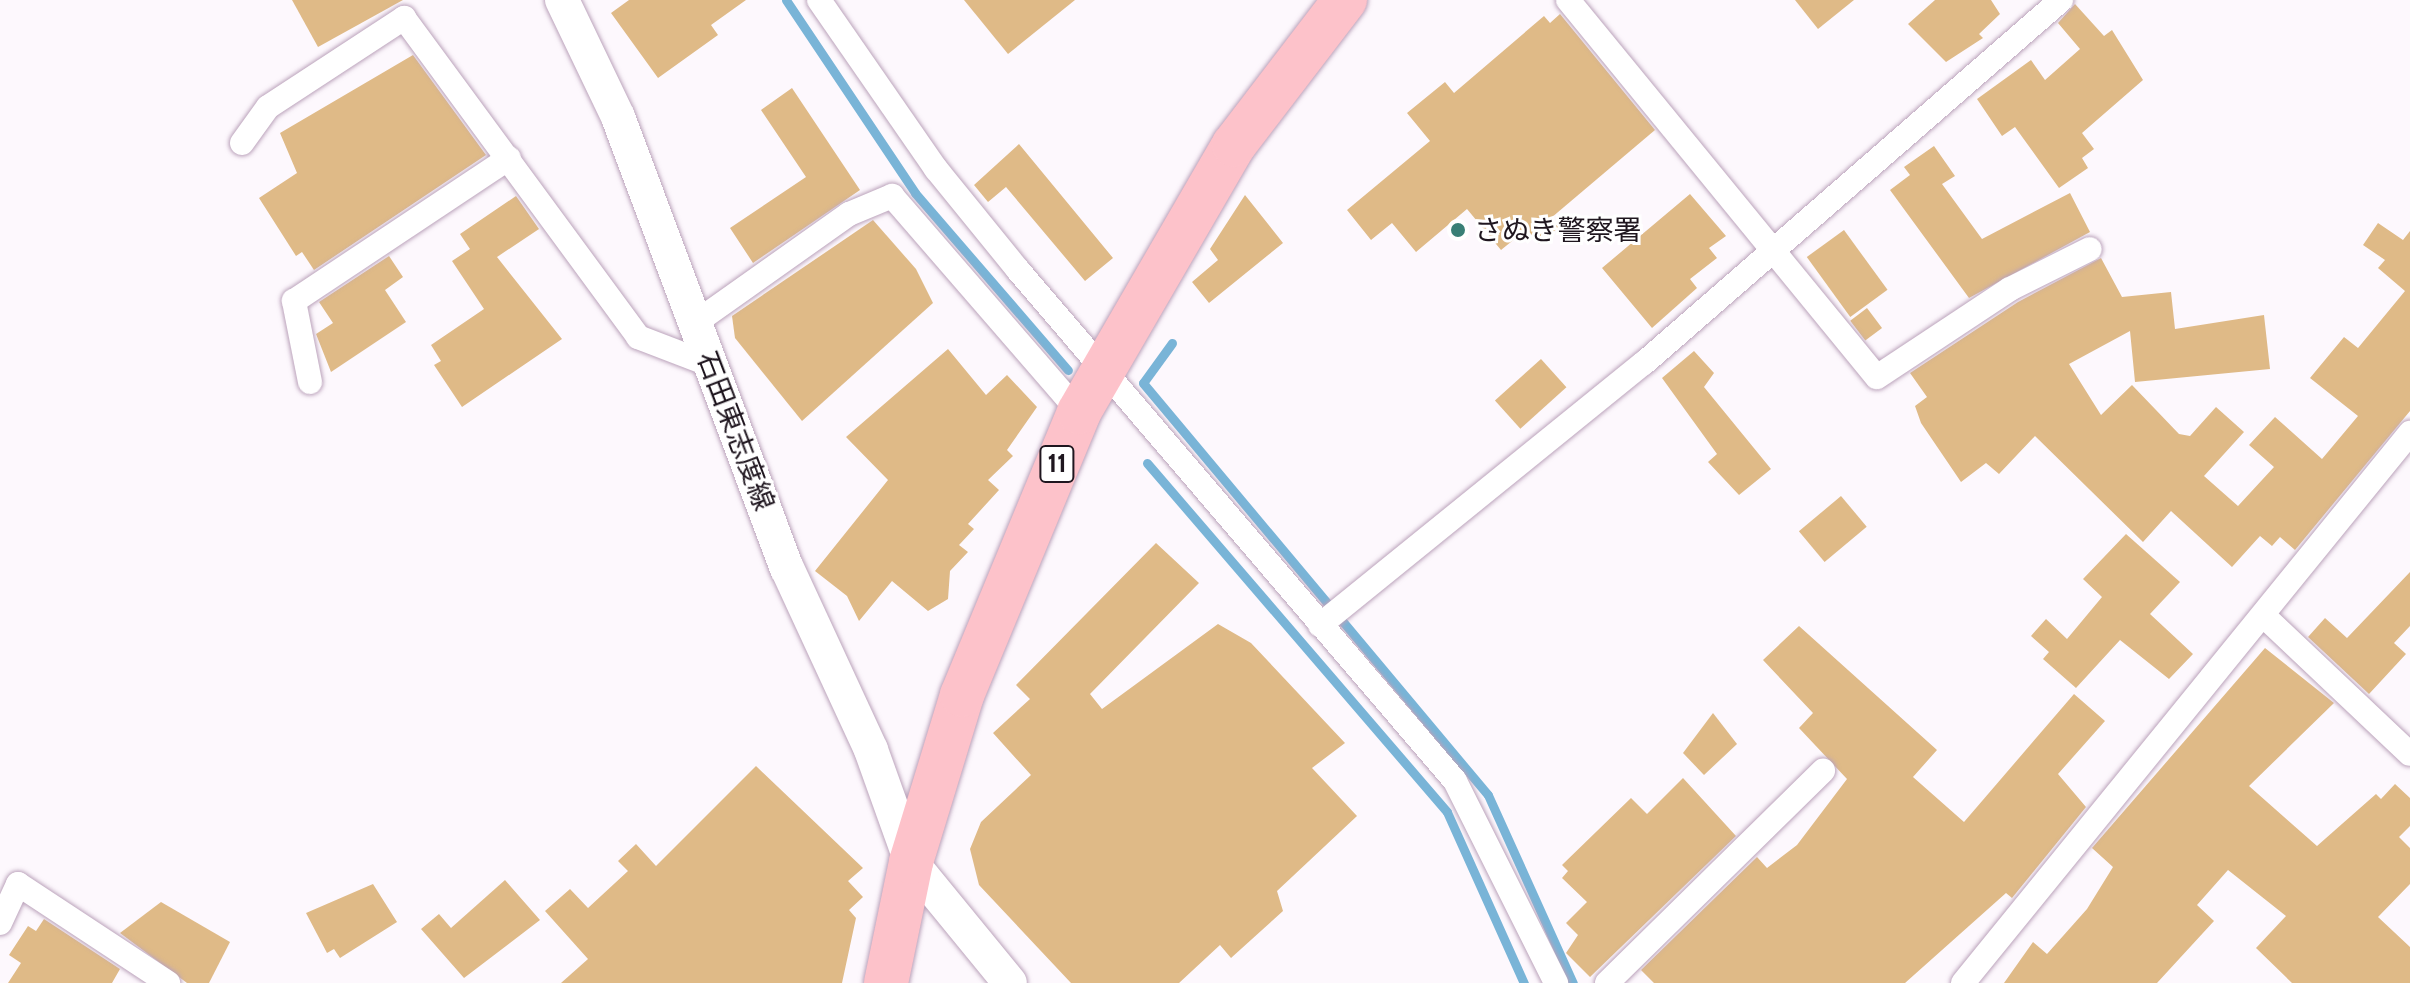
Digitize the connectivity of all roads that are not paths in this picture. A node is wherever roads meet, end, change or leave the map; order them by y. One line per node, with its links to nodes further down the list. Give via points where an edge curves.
1 (562, 0): 10 (main road, 石田東志度線, via 618,117)
2 (819, 0): 12 (street, via 936,169)
3 (1345, 0): 12 (highway, 11, via 1234,145)
4 (1568, 0): 8 (street)
5 (2061, 0): 8 (street)
6 (242, 143): 7 (street, via 268,107 404,18)
7 (509, 158): 11 (street, via 638,337); 13 (street, via 294,301)
8 (1777, 248): 9 (street, via 1877,377 2010,289); 17 (street)
9 (2090, 249)
10 (695, 323): 11 (main road, 石田東志度線); 14 (street, via 849,214 892,196)
11 (711, 365): 20 (main road, 石田東志度線)
12 (1102, 365): 14 (highway, 11); 17 (street)
13 (310, 382)
14 (1079, 412): 20 (highway, 11, via 962,695)
15 (2410, 433): 16 (street)
16 (2265, 617): 18 (street); 27 (street)
17 (1320, 625): 25 (street, via 1455,781)
18 (2410, 754)
19 (1823, 771): 26 (street)
20 (911, 862): 23 (highway, 11); 24 (main road, 石田東志度線)
21 (0, 923): 22 (street, via 18,884)
22 (168, 983)
23 (886, 983)
24 (1010, 983)
25 (1556, 983)
26 (1607, 983)
27 (1963, 983)

